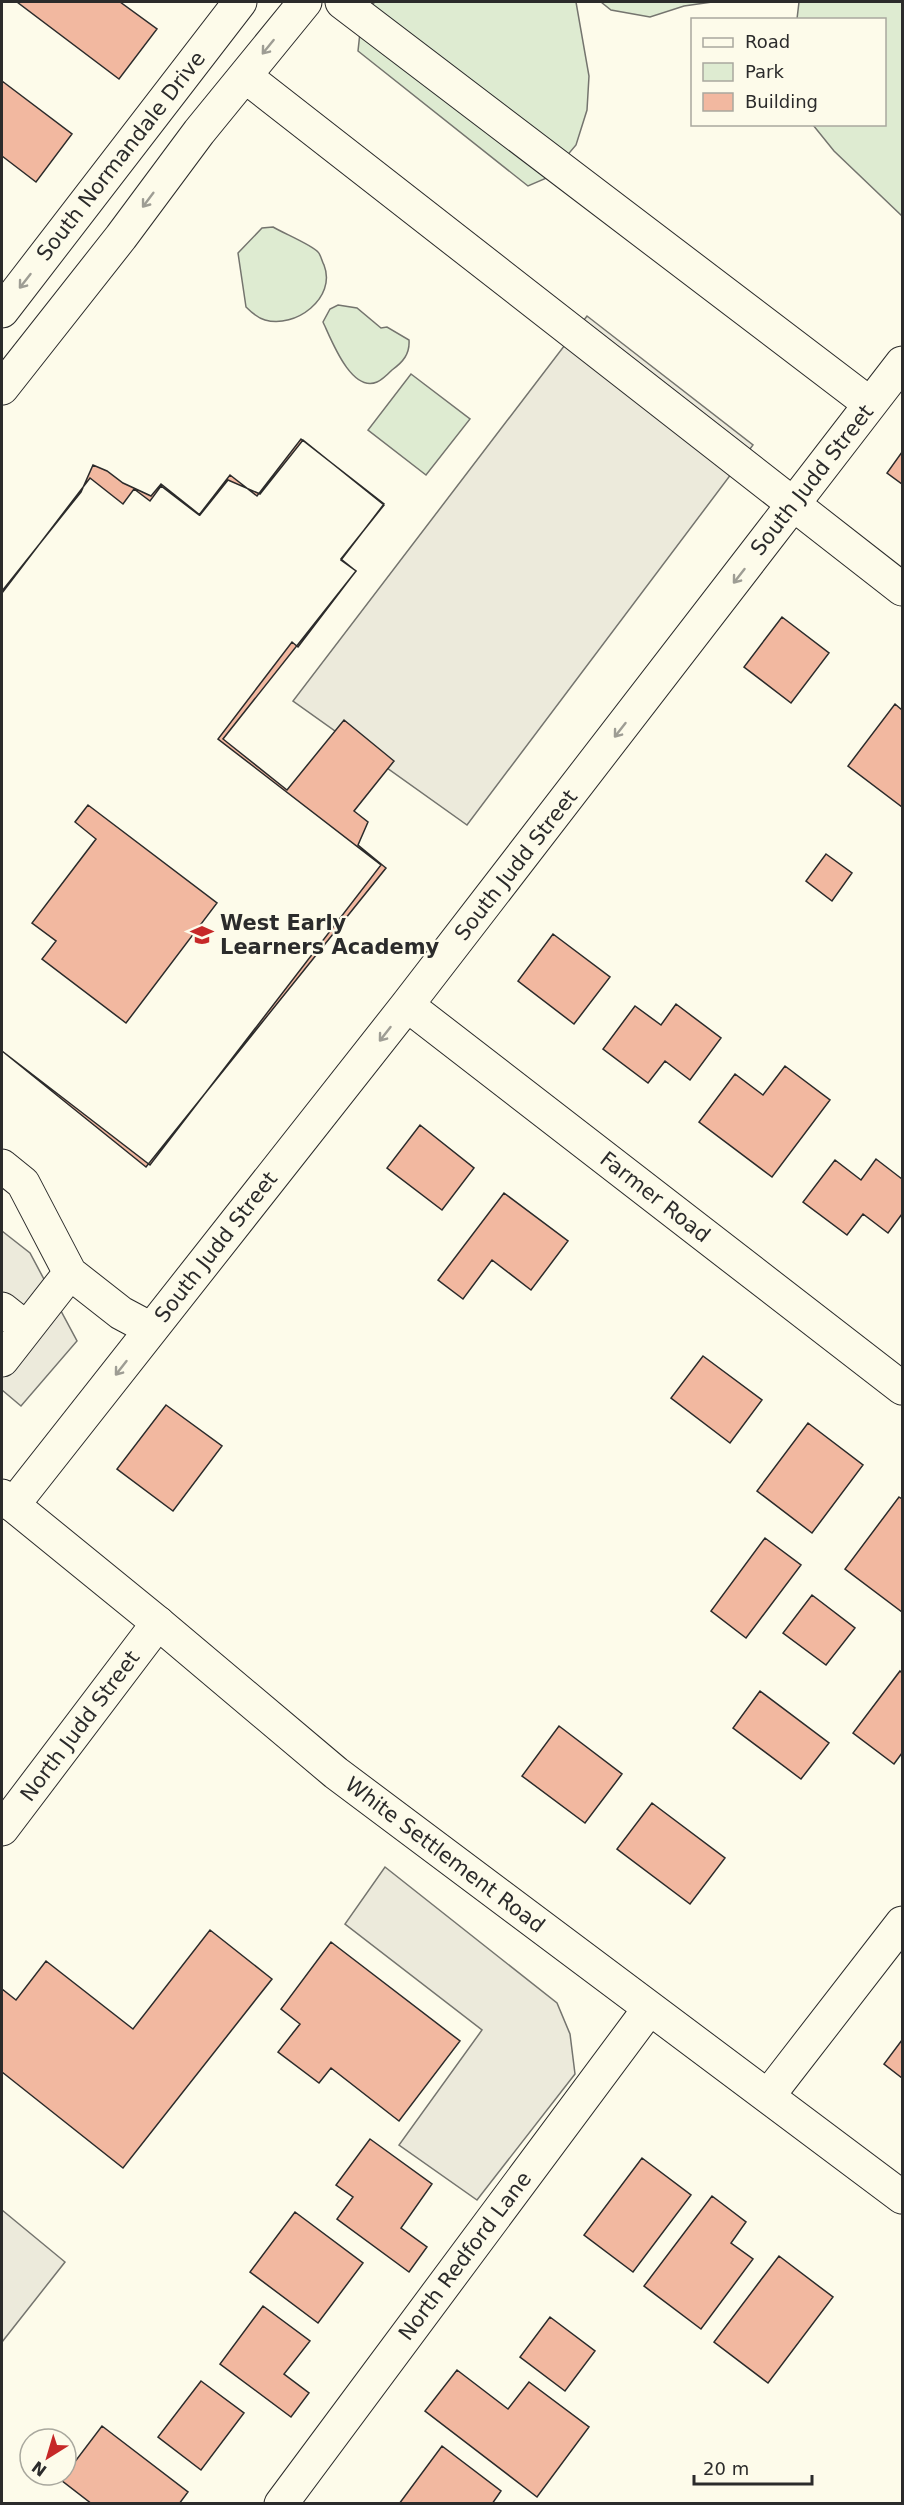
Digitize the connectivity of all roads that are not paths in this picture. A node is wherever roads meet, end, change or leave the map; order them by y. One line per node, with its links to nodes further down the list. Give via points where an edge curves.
1 (240, 2): 5 (street, South Normandale Drive, one-way to 5)
2 (305, 2): 4 (street, one-way to 4)
3 (342, 2): 8 (street)
4 (244, 76): 7 (street, one-way to 7); 9 (street)
5 (2, 311)
6 (903, 363): 8 (street, South Judd Street)
7 (2, 388)
8 (870, 404): 9 (street, South Judd Street)
9 (794, 504): 10 (street); 11 (street, South Judd Street, one-way to 11)
10 (903, 589)
11 (407, 1005): 15 (street, South Judd Street, one-way to 15); 17 (street, Farmer Road)
12 (2, 1166): 13 (street, via 23,1183)
13 (70, 1273): 14 (street); 15 (street, via 121,1313)
14 (14, 1319): 16 (street)
15 (151, 1329): 18 (street, South Judd Street, one-way to 18)
16 (2, 1360)
17 (903, 1388)
18 (7, 1500): 19 (street, White Settlement Road)
19 (158, 1623): 20 (street, North Judd Street); 22 (street, White Settlement Road, via 336,1773)
20 (2, 1829)
21 (903, 1923): 23 (street)
22 (650, 2009): 23 (street, White Settlement Road); 25 (street, North Redford Lane)
23 (768, 2097): 24 (street, White Settlement Road)
24 (903, 2197)
25 (281, 2504)

